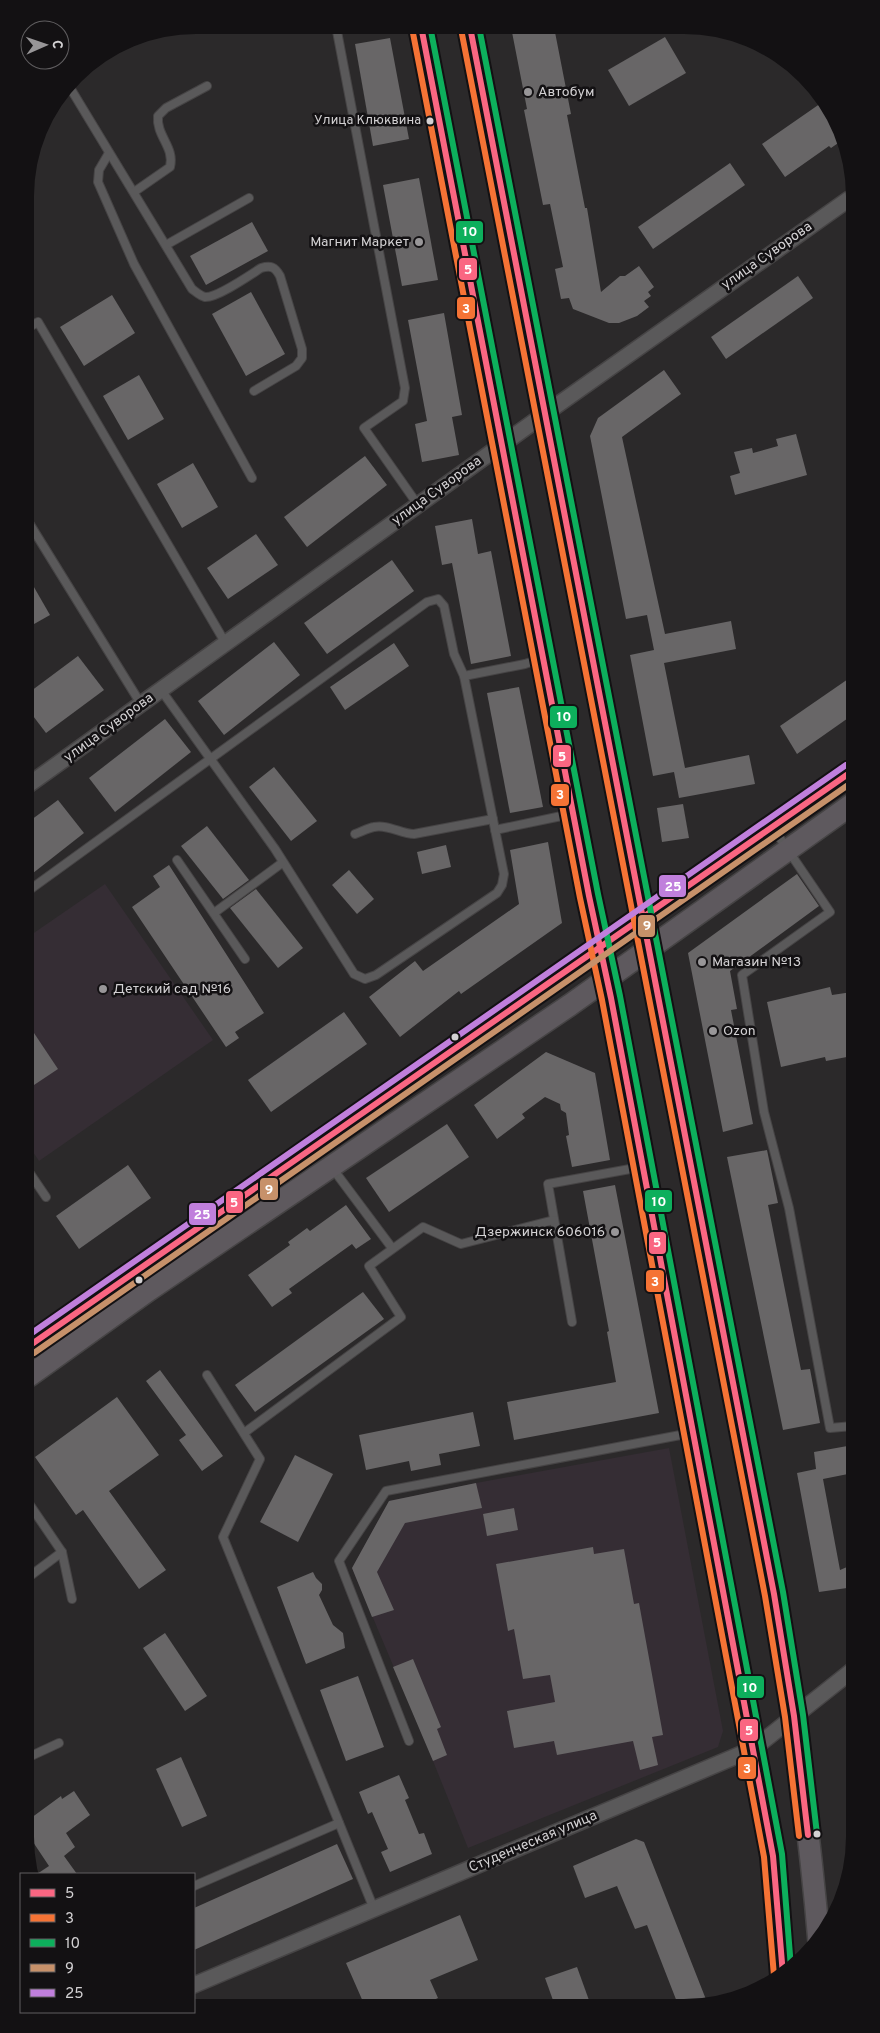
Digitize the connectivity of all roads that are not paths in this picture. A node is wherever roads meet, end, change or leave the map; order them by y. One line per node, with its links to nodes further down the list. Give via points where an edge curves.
1 (338, 34): 16 (lane, via 405,388 403,401 364,428)
2 (422, 34): 14 (main road)
3 (471, 34): 13 (main road)
4 (207, 86): 7 (lane, via 166,108 158,116 158,130 170,151 170,167)
5 (72, 91): 6 (lane)
6 (110, 153): 7 (lane); 15 (lane, via 99,170 98,182 134,264)
7 (134, 192): 10 (lane)
8 (249, 198): 10 (lane)
9 (846, 201): 13 (street, улица Суворова)
10 (166, 245): 12 (lane, via 192,289 207,298 261,268 275,268 280,276 302,358 296,366)
11 (34, 324): 18 (lane, via 38,322)
12 (254, 391)
13 (546, 413): 14 (street, улица Суворова); 37 (main road)
14 (502, 445): 16 (street, улица Суворова); 19 (main road)
15 (252, 478)
16 (418, 505): 18 (street, улица Суворова)
17 (34, 531): 22 (lane)
18 (226, 644): 21 (street, улица Суворова)
19 (543, 658): 20 (lane); 27 (main road)
20 (464, 676): 23 (lane, via 454,654 444,606 438,599 427,602); 28 (lane)
21 (161, 690): 22 (street, улица Суворова); 23 (lane)
22 (142, 704): 25 (street, улица Суворова)
23 (211, 760): 34 (lane); 35 (lane)
24 (846, 776): 29 (main road)
25 (34, 781)
26 (846, 809): 32 (main road)
27 (573, 814): 30 (lane); 38 (main road)
28 (493, 819): 30 (lane); 31 (lane, via 414,834 384,826 374,826)
29 (772, 828): 32 (lane); 37 (main road)
30 (495, 830): 34 (lane, via 504,874 498,892 376,975 365,979 354,974)
31 (355, 834)
32 (787, 850): 39 (main road); 52 (lane, via 830,912 742,975 764,1112 788,1208 830,1428)
33 (177, 860): 36 (lane)
34 (282, 863): 36 (lane)
35 (34, 888)
36 (214, 913): 40 (lane)
37 (643, 918): 38 (main road); 39 (main road)
38 (599, 948): 41 (main road); 49 (main road)
39 (648, 948): 41 (main road); 60 (main road, via 772,1584)
40 (245, 959)
41 (607, 979): 42 (main road); 43 (main road)
42 (332, 1167): 47 (lane); 50 (main road, via 149,1290)
43 (641, 1167): 46 (lane, via 548,1184); 54 (main road)
44 (34, 1179): 45 (lane)
45 (46, 1197)
46 (554, 1220): 47 (lane, via 461,1244 423,1227); 48 (lane)
47 (392, 1248): 53 (lane, via 369,1266 401,1317)
48 (572, 1322)
49 (34, 1343)
50 (34, 1372)
51 (207, 1375): 53 (lane)
52 (846, 1427)
53 (244, 1433): 65 (lane, via 260,1459 223,1537)
54 (692, 1433): 61 (lane, via 386,1491 339,1561); 63 (main road)
55 (34, 1511): 56 (lane)
56 (62, 1552): 57 (lane); 58 (lane)
57 (34, 1573)
58 (72, 1599)
59 (846, 1675): 60 (street, Студенческая улица)
60 (794, 1716): 63 (street, Студенческая улица); 68 (main road)
61 (409, 1741)
62 (59, 1742): 64 (lane)
63 (752, 1749): 67 (street, Студенческая улица); 69 (main road, via 773,1856)
64 (34, 1754)
65 (339, 1823): 66 (lane); 67 (lane)
66 (195, 1886)
67 (374, 1909): 70 (street, Студенческая улица)
68 (818, 1929)
69 (782, 1966)
70 (195, 1985)

